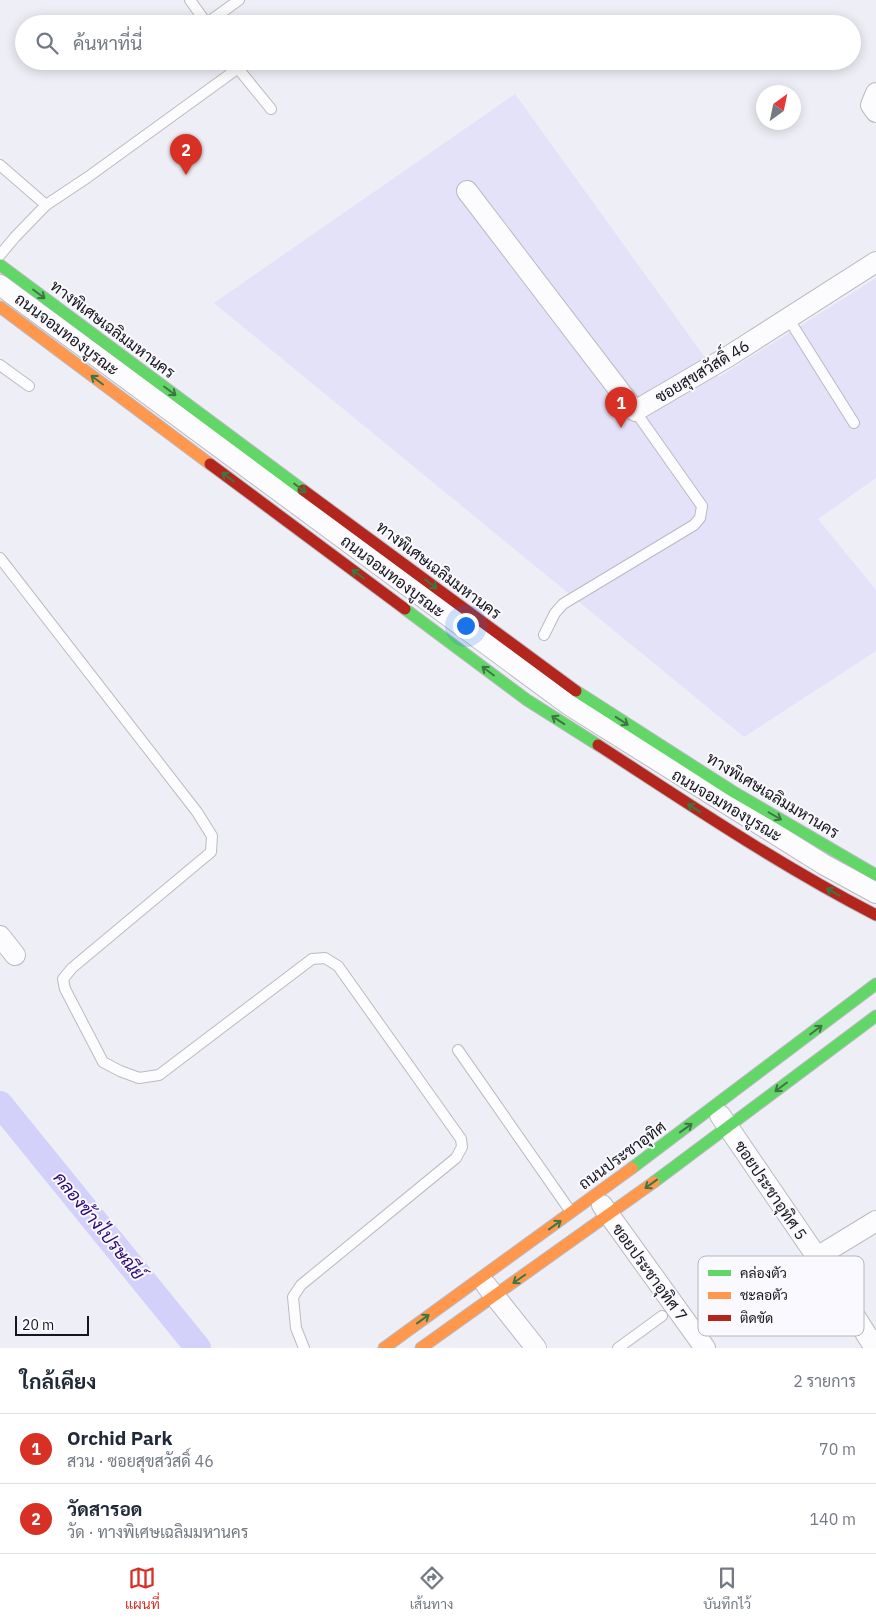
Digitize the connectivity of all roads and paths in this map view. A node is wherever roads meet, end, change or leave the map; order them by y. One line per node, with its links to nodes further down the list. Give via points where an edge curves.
1 (190, 0): 3 (lane)
2 (239, 0): 4 (lane)
3 (201, 15)
4 (219, 15)
5 (228, 70): 12 (lane)
6 (239, 70): 8 (lane)
7 (876, 93): 9 (street, via 871,104)
8 (270, 109)
9 (876, 112)
10 (0, 165): 12 (lane)
11 (467, 191): 21 (street, ซอยสุขสวัสดิ์ 46)
12 (46, 205): 13 (lane)
13 (0, 255)
14 (876, 262): 18 (street, ซอยสุขสวัสดิ์ 46)
15 (0, 265): 25 (main road, ทางพิเศษเฉลิมมหานคร, one-way to 25, via 566,685 732,791)
16 (0, 284): 26 (street, ถนนจอมทองบูรณะ, via 569,706)
17 (0, 307): 27 (main road, one-way to 17, via 721,825 527,700)
18 (788, 318): 21 (street, ซอยสุขสวัสดิ์ 46); 22 (lane)
19 (0, 365): 20 (lane)
20 (28, 386)
21 (636, 411): 24 (lane, via 702,506 700,518 694,525 563,604 554,613)
22 (854, 423)
23 (0, 558): 45 (lane, via 198,812 212,836 211,852 63,979 65,989 103,1062 139,1078 159,1075 312,959 325,958 338,966 461,1139 462,1147 456,1158 301,1285 293,1297 296,1328)
24 (544, 635)
25 (876, 875)
26 (876, 894)
27 (876, 915)
28 (0, 936): 29 (street)
29 (15, 955)
30 (876, 984): 33 (main road, ถนนประชาอุทิศ, one-way to 30)
31 (876, 1016): 34 (main road, ถนนประชาอุทิศ, one-way to 34)
32 (458, 1050): 38 (lane)
33 (714, 1107): 34 (street, ซอยประชาอุทิศ 5); 35 (main road, ถนนประชาอุทิศ, one-way to 33)
34 (728, 1127): 36 (main road, ถนนประชาอุทิศ, one-way to 36); 39 (street, ซอยประชาอุทิศ 5)
35 (595, 1195): 36 (street, ซอยประชาอุทิศ 7); 38 (main road, ถนนประชาอุทิศ)
36 (609, 1215): 38 (main road, ถนนประชาอุทิศ); 50 (street, ซอยประชาอุทิศ 7)
37 (876, 1221): 40 (street)
38 (579, 1222): 41 (main road, ถนนประชาอุทิศ, one-way to 38); 42 (main road, ถนนประชาอุทิศ, one-way to 42)
39 (816, 1256)
40 (820, 1256)
41 (481, 1278): 42 (street); 46 (main road, ถนนประชาอุทิศ, one-way to 41)
42 (495, 1295): 47 (main road, ถนนประชาอุทิศ); 48 (street)
43 (662, 1316): 49 (lane)
44 (864, 1331): 51 (street, ซอยประชาอุทิศ 5)
45 (304, 1348)
46 (384, 1348)
47 (421, 1348)
48 (536, 1348)
49 (618, 1348)
50 (705, 1348)
51 (875, 1348)

